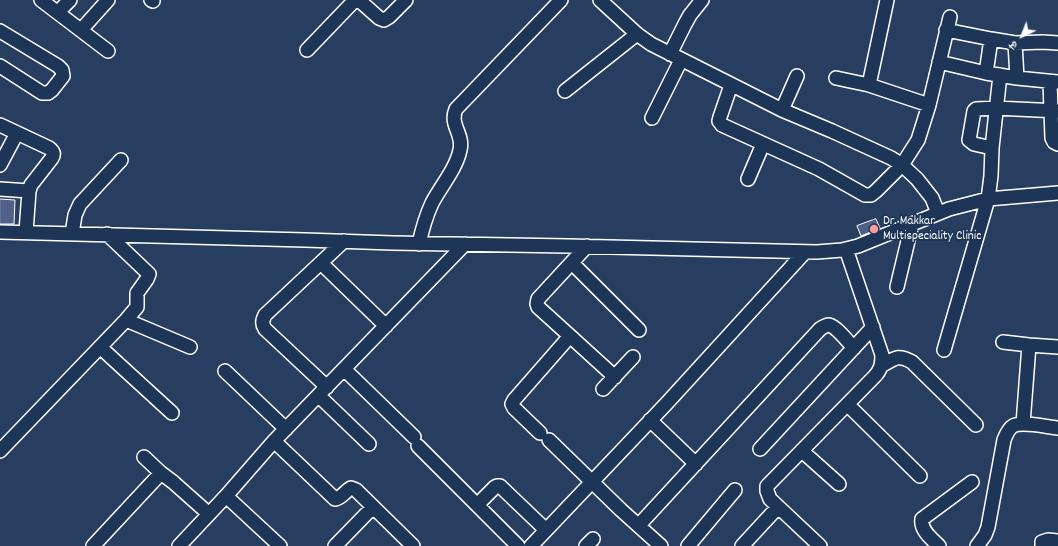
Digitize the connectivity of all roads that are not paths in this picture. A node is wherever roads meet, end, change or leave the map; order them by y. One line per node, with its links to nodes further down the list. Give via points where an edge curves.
1 (41, 0): 9 (street)
2 (70, 0): 9 (street)
3 (108, 0): 11 (street)
4 (406, 0): 18 (street, via 384,20 355,0)
5 (561, 0): 57 (street, via 456,109 453,116 460,138 460,152 428,211)
6 (600, 0): 14 (street)
7 (702, 0): 20 (street, via 684,24)
8 (887, 0): 30 (street)
9 (58, 12): 11 (street)
10 (950, 17): 12 (street)
11 (81, 30): 19 (street)
12 (946, 30): 15 (street); 21 (street)
13 (0, 31): 22 (street, via 58,66 63,76 48,93 42,92)
14 (637, 34): 20 (street); 31 (street)
15 (991, 39): 16 (street); 23 (street)
16 (1015, 43): 17 (street); 27 (street)
17 (1058, 43)
18 (307, 50)
19 (108, 51)
20 (676, 57): 29 (street); 36 (street)
21 (939, 62): 23 (street); 32 (street)
22 (0, 66)
23 (986, 72): 24 (street)
24 (1000, 75): 27 (street); 33 (street)
25 (797, 76): 34 (street)
26 (836, 78): 30 (street)
27 (1017, 78): 28 (street)
28 (1054, 82): 35 (street)
29 (731, 85): 34 (street); 39 (street, via 719,121 725,128)
30 (868, 85): 32 (street)
31 (565, 91)
32 (929, 105): 43 (street, via 918,140)
33 (996, 108): 35 (street); 41 (street); 41 (street, via 974,111 969,136 969,140 974,144)
34 (782, 110): 43 (street)
35 (1055, 111): 40 (street, via 1052,138)
36 (652, 118)
37 (0, 125): 38 (street)
38 (17, 133): 44 (street); 47 (street, via 49,148 54,155)
39 (763, 144): 43 (street, via 819,169 865,195 876,192); 45 (street)
40 (1058, 144)
41 (992, 148): 49 (street)
42 (121, 160): 54 (street, via 80,204)
43 (902, 165): 50 (street, via 932,198)
44 (0, 166)
45 (748, 179)
46 (0, 189): 47 (street)
47 (29, 190): 53 (street)
48 (1058, 193): 49 (street)
49 (988, 199): 50 (street); 76 (street)
50 (938, 213): 51 (street)
51 (912, 224): 60 (street); 64 (street)
52 (0, 232): 53 (street)
53 (26, 232): 54 (street)
54 (72, 234): 55 (street)
55 (107, 234): 56 (street); 65 (street, via 149,274 137,293 137,307)
56 (344, 241): 57 (street); 62 (street)
57 (419, 244): 58 (street)
58 (465, 244): 59 (street); 66 (street)
59 (587, 246): 61 (street); 63 (street)
60 (846, 249): 61 (street); 67 (street)
61 (805, 252): 86 (street)
62 (321, 263): 66 (street); 83 (street, via 265,315 262,325)
63 (572, 263): 68 (street); 69 (street, via 536,304)
64 (897, 287)
65 (126, 320): 73 (street); 74 (street)
66 (386, 326): 79 (street)
67 (873, 327): 75 (street); 78 (street, via 882,355)
68 (639, 330)
69 (570, 336): 81 (street); 100 (street, via 512,404)
70 (1003, 342): 71 (street)
71 (1029, 345): 72 (street); 87 (street)
72 (1058, 346)
73 (100, 347): 85 (street); 94 (street)
74 (190, 347)
75 (854, 348): 93 (street); 97 (street, via 830,325 820,329)
76 (944, 350)
77 (633, 358): 81 (street)
78 (882, 366): 84 (street); 88 (street, via 898,357 912,362)
79 (344, 369): 83 (street); 105 (street)
80 (225, 371): 90 (street)
81 (615, 377): 82 (street)
82 (603, 389)
83 (323, 392): 90 (street); 92 (street)
84 (848, 405): 95 (street); 99 (street)
85 (172, 414)
86 (650, 420): 97 (street); 100 (street)
87 (1023, 424): 89 (street); 124 (street, via 1013,426 1006,432 988,527)
88 (976, 425)
89 (1058, 428)
90 (286, 429): 91 (street)
91 (274, 441): 104 (street); 106 (street, via 335,499 351,488)
92 (369, 444)
93 (760, 449)
94 (0, 451)
95 (802, 451): 102 (street); 107 (street, via 767,486 770,499)
96 (144, 457): 98 (street)
97 (696, 464): 109 (street)
98 (161, 473): 108 (street); 113 (street)
99 (920, 476)
100 (592, 481): 109 (street); 110 (street)
101 (972, 482): 123 (street, via 922,519 924,529)
102 (839, 484)
103 (735, 490): 121 (street)
104 (226, 496): 108 (street); 115 (street)
105 (477, 505): 110 (street, via 495,487 500,486); 118 (street)
106 (373, 507): 116 (street); 117 (street)
107 (778, 507): 112 (street); 122 (street)
108 (209, 514): 114 (street)
109 (639, 525): 120 (street)
110 (546, 530): 119 (street)
111 (1058, 541): 125 (street, via 1048,540 1042,542)
112 (744, 545)
113 (93, 546)
114 (179, 546)
115 (280, 546)
116 (335, 546)
117 (413, 546)
118 (518, 546)
119 (531, 546)
120 (661, 546)
121 (688, 546)
122 (820, 546)
123 (939, 546)
124 (977, 546)
125 (1042, 546)

